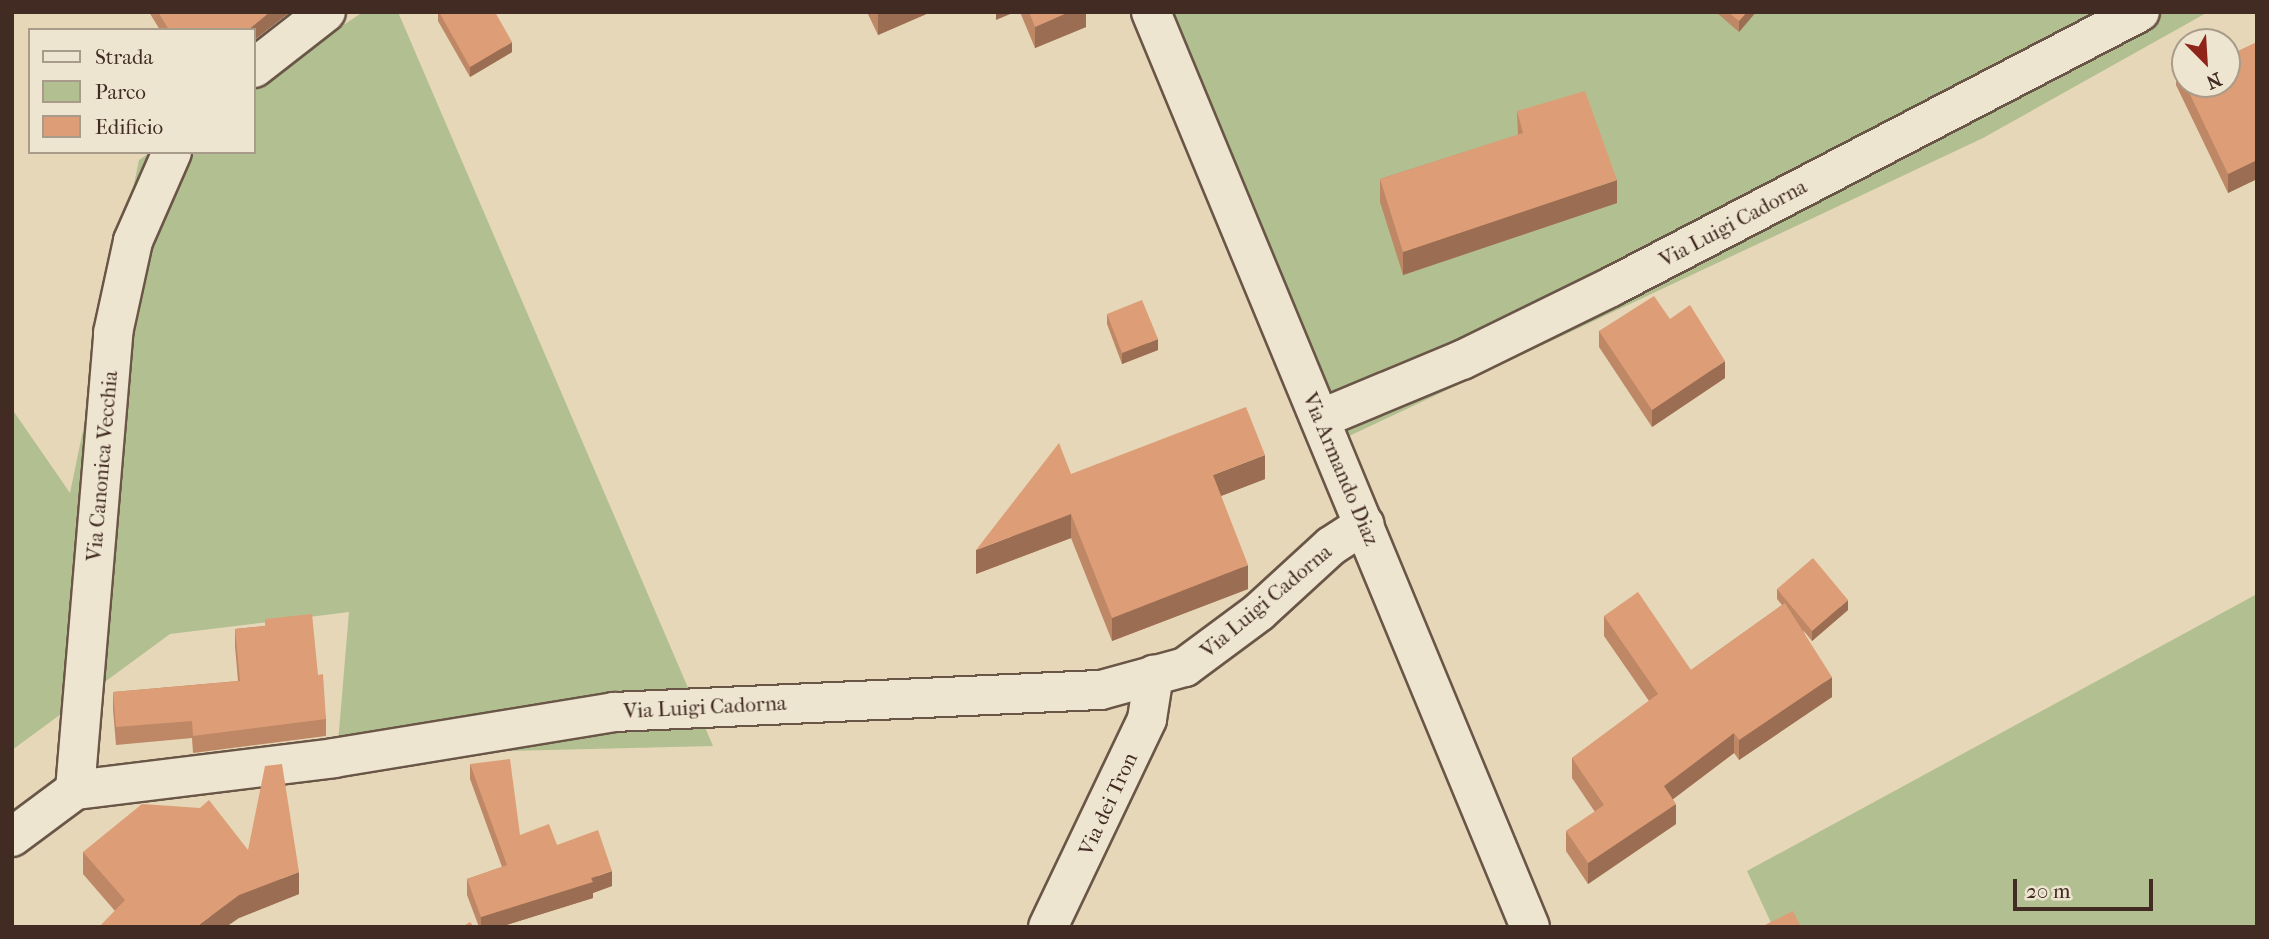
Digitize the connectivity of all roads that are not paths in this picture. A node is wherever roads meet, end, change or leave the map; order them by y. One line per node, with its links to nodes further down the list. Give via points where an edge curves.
1 (326, 12): 4 (street)
2 (1151, 12): 6 (street, Via Armando Diaz)
3 (2140, 12): 6 (street, Via Luigi Cadorna, via 1611,287 1462,360)
4 (256, 66)
5 (171, 154): 9 (street, Via Canonica Vecchia, via 133,241 113,333)
6 (1320, 419): 7 (street, Via Armando Diaz)
7 (1365, 524): 8 (street, Via Luigi Cadorna, via 1331,546 1259,612 1185,667); 12 (street, Via Armando Diaz)
8 (1154, 675): 9 (street, Via Luigi Cadorna, via 1101,690 614,712 334,758); 11 (street, Via dei Tron, via 1147,719)
9 (75, 790): 10 (street, Via Luigi Cadorna)
10 (12, 837)
11 (1048, 927)
12 (1530, 927)

